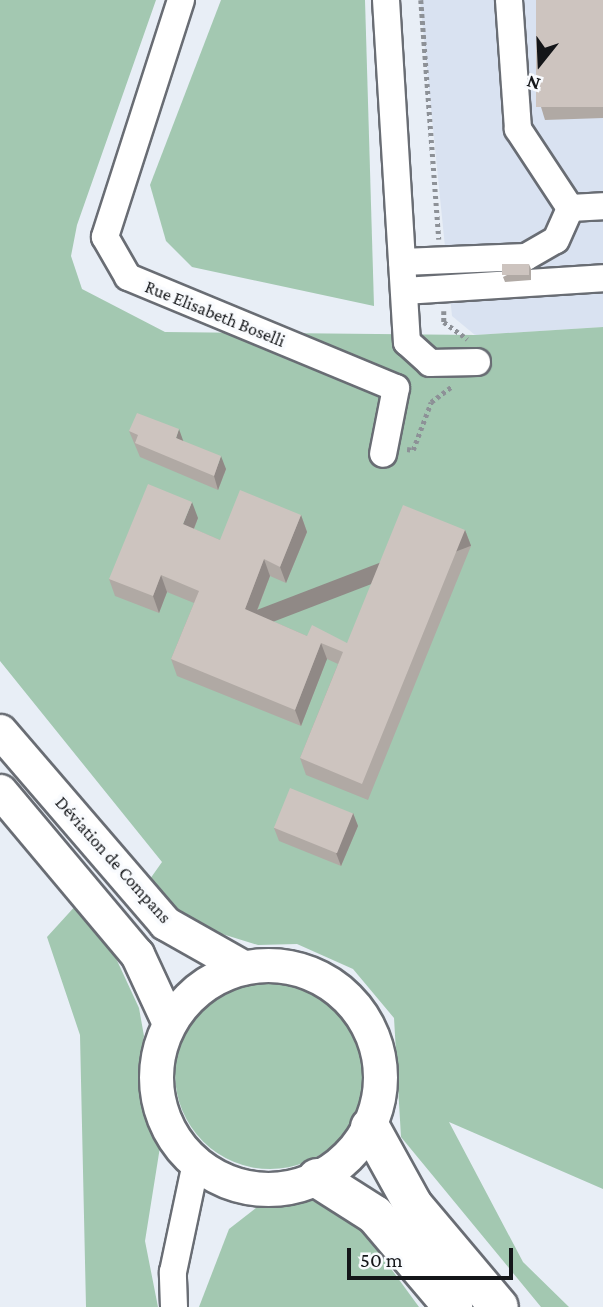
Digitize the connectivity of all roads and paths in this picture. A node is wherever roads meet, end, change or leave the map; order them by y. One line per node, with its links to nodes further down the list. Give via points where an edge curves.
1 (181, 0): 11 (street, Rue Elisabeth Boselli, via 105,237 128,277)
2 (386, 0): 6 (street)
3 (509, 0): 5 (street, via 518,129)
4 (603, 206): 5 (street)
5 (570, 208): 6 (street, via 556,240 526,257)
6 (402, 261): 8 (street)
7 (603, 278): 8 (street)
8 (404, 291): 9 (street, via 407,342)
9 (414, 354): 10 (street, via 430,363); 11 (street)
10 (477, 362)
11 (396, 388): 12 (street)
12 (383, 454)
13 (0, 731): 15 (main road, Déviation de Compans, via 165,923)
14 (0, 791): 16 (main road, via 137,954)
15 (243, 967): 16 (main road, via 188,997); 17 (main road, via 279,964 314,974 344,993 367,1022 380,1080)
16 (169, 1023): 18 (main road, via 156,1059 157,1098 171,1134)
17 (370, 1127): 19 (main road, via 348,1157); 22 (highway, via 414,1205)
18 (196, 1163): 19 (main road, via 226,1181 259,1189); 20 (street, via 173,1272)
19 (317, 1178): 21 (highway, via 375,1215)
20 (174, 1307)
21 (453, 1307)
22 (499, 1307)

